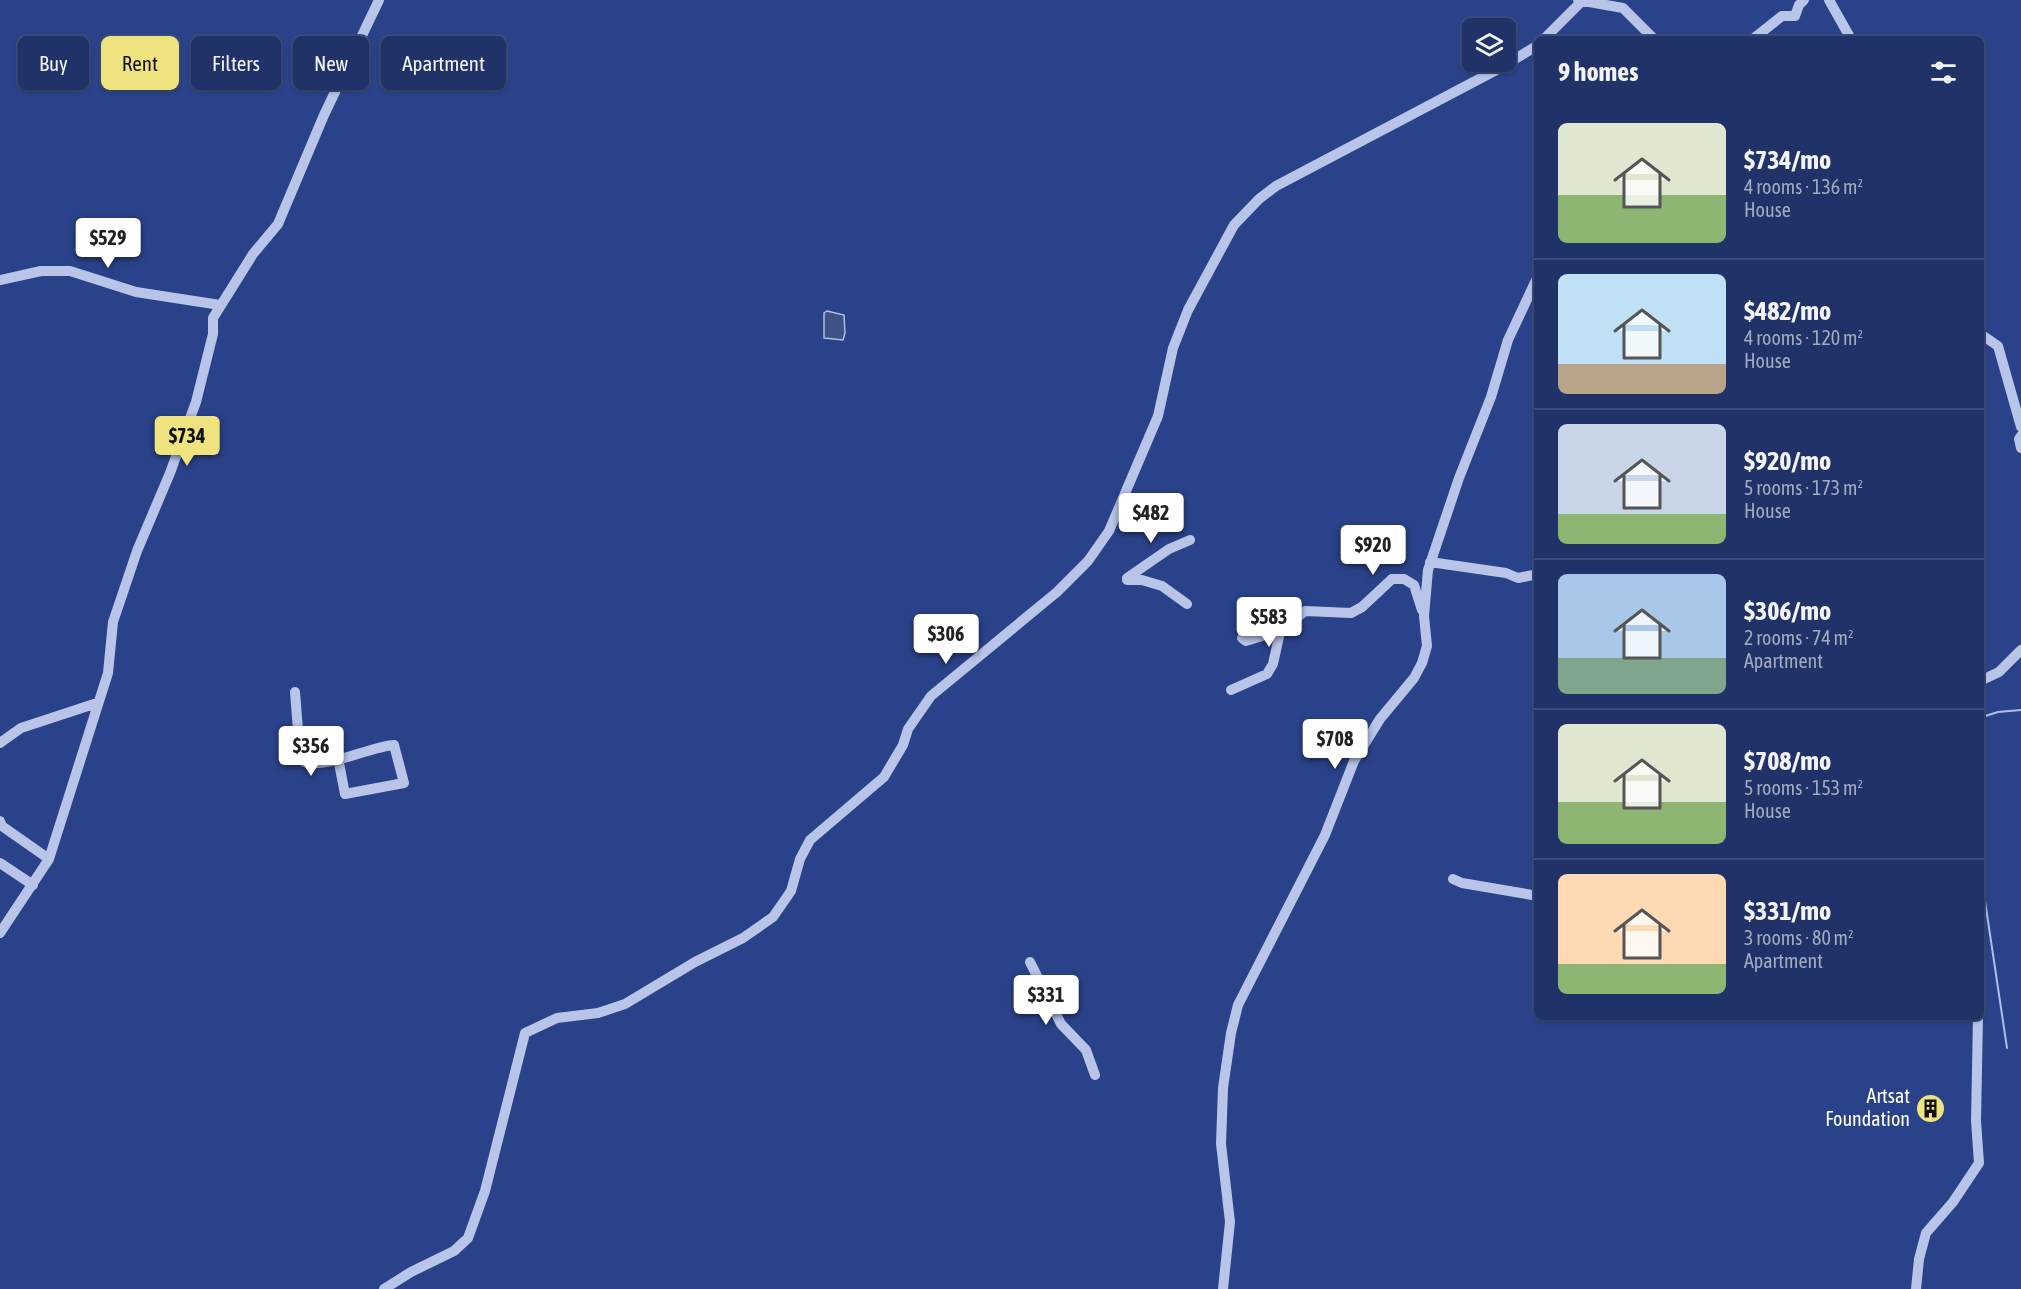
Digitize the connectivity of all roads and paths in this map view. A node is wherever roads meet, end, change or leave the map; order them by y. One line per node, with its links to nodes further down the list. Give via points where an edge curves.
1 (379, 0): 13 (street, via 278,224)
2 (1829, 0): 9 (street)
3 (1580, 1): 5 (street); 6 (street)
4 (1802, 2): 8 (street, via 1796,16 1782,16)
5 (1622, 4): 7 (street)
6 (1547, 36)
7 (1651, 36)
8 (1757, 36)
9 (1849, 36)
10 (1534, 48): 42 (street, via 1276,186 1234,225 1188,310 1173,348 1158,416 1109,531 1088,561 1058,592 931,696 908,729 884,777 810,840 787,899 769,921 625,1004 598,1013 557,1018 525,1033 485,1191 468,1238 454,1251)
11 (0, 280): 13 (street, via 41,272 70,272 136,292)
12 (1534, 285): 19 (street, via 1508,340)
13 (220, 304): 29 (street, via 213,318 213,334 196,402 113,622 109,668)
14 (1984, 336): 15 (street, via 1998,346)
15 (2021, 427)
16 (2021, 436): 17 (street)
17 (2021, 448)
18 (1190, 540): 21 (street, via 1169,549 1127,579 1162,586)
19 (1430, 561): 20 (street, via 1518,578); 22 (street)
20 (1534, 575)
21 (1187, 604)
22 (1424, 616): 23 (street, via 1414,585 1404,579 1392,579 1351,613 1305,611); 43 (street, via 1427,646 1419,669 1380,719 1354,761 1325,835 1238,1005 1223,1088 1221,1144 1230,1221)
23 (1298, 617): 24 (street, via 1262,636 1246,641); 27 (street, via 1280,632 1267,674)
24 (1242, 638)
25 (2021, 650): 26 (street, via 1999,672)
26 (1984, 679)
27 (1231, 690)
28 (295, 692): 31 (street, via 304,762)
29 (97, 703): 30 (street, via 17,729); 33 (street)
30 (0, 743)
31 (338, 758): 31 (street, via 394,745 404,783 345,794)
32 (0, 821): 33 (street)
33 (49, 859): 36 (street)
34 (0, 863): 36 (street)
35 (1453, 879): 37 (street, via 1462,884)
36 (33, 885): 38 (street)
37 (1534, 895)
38 (1, 929)
39 (1030, 962): 41 (street, via 1061,1024 1086,1050)
40 (1978, 1020): 44 (street, via 1979,1163 1953,1203 1926,1233)
41 (1095, 1075)
42 (384, 1289)
43 (1223, 1289)
44 (1916, 1289)

